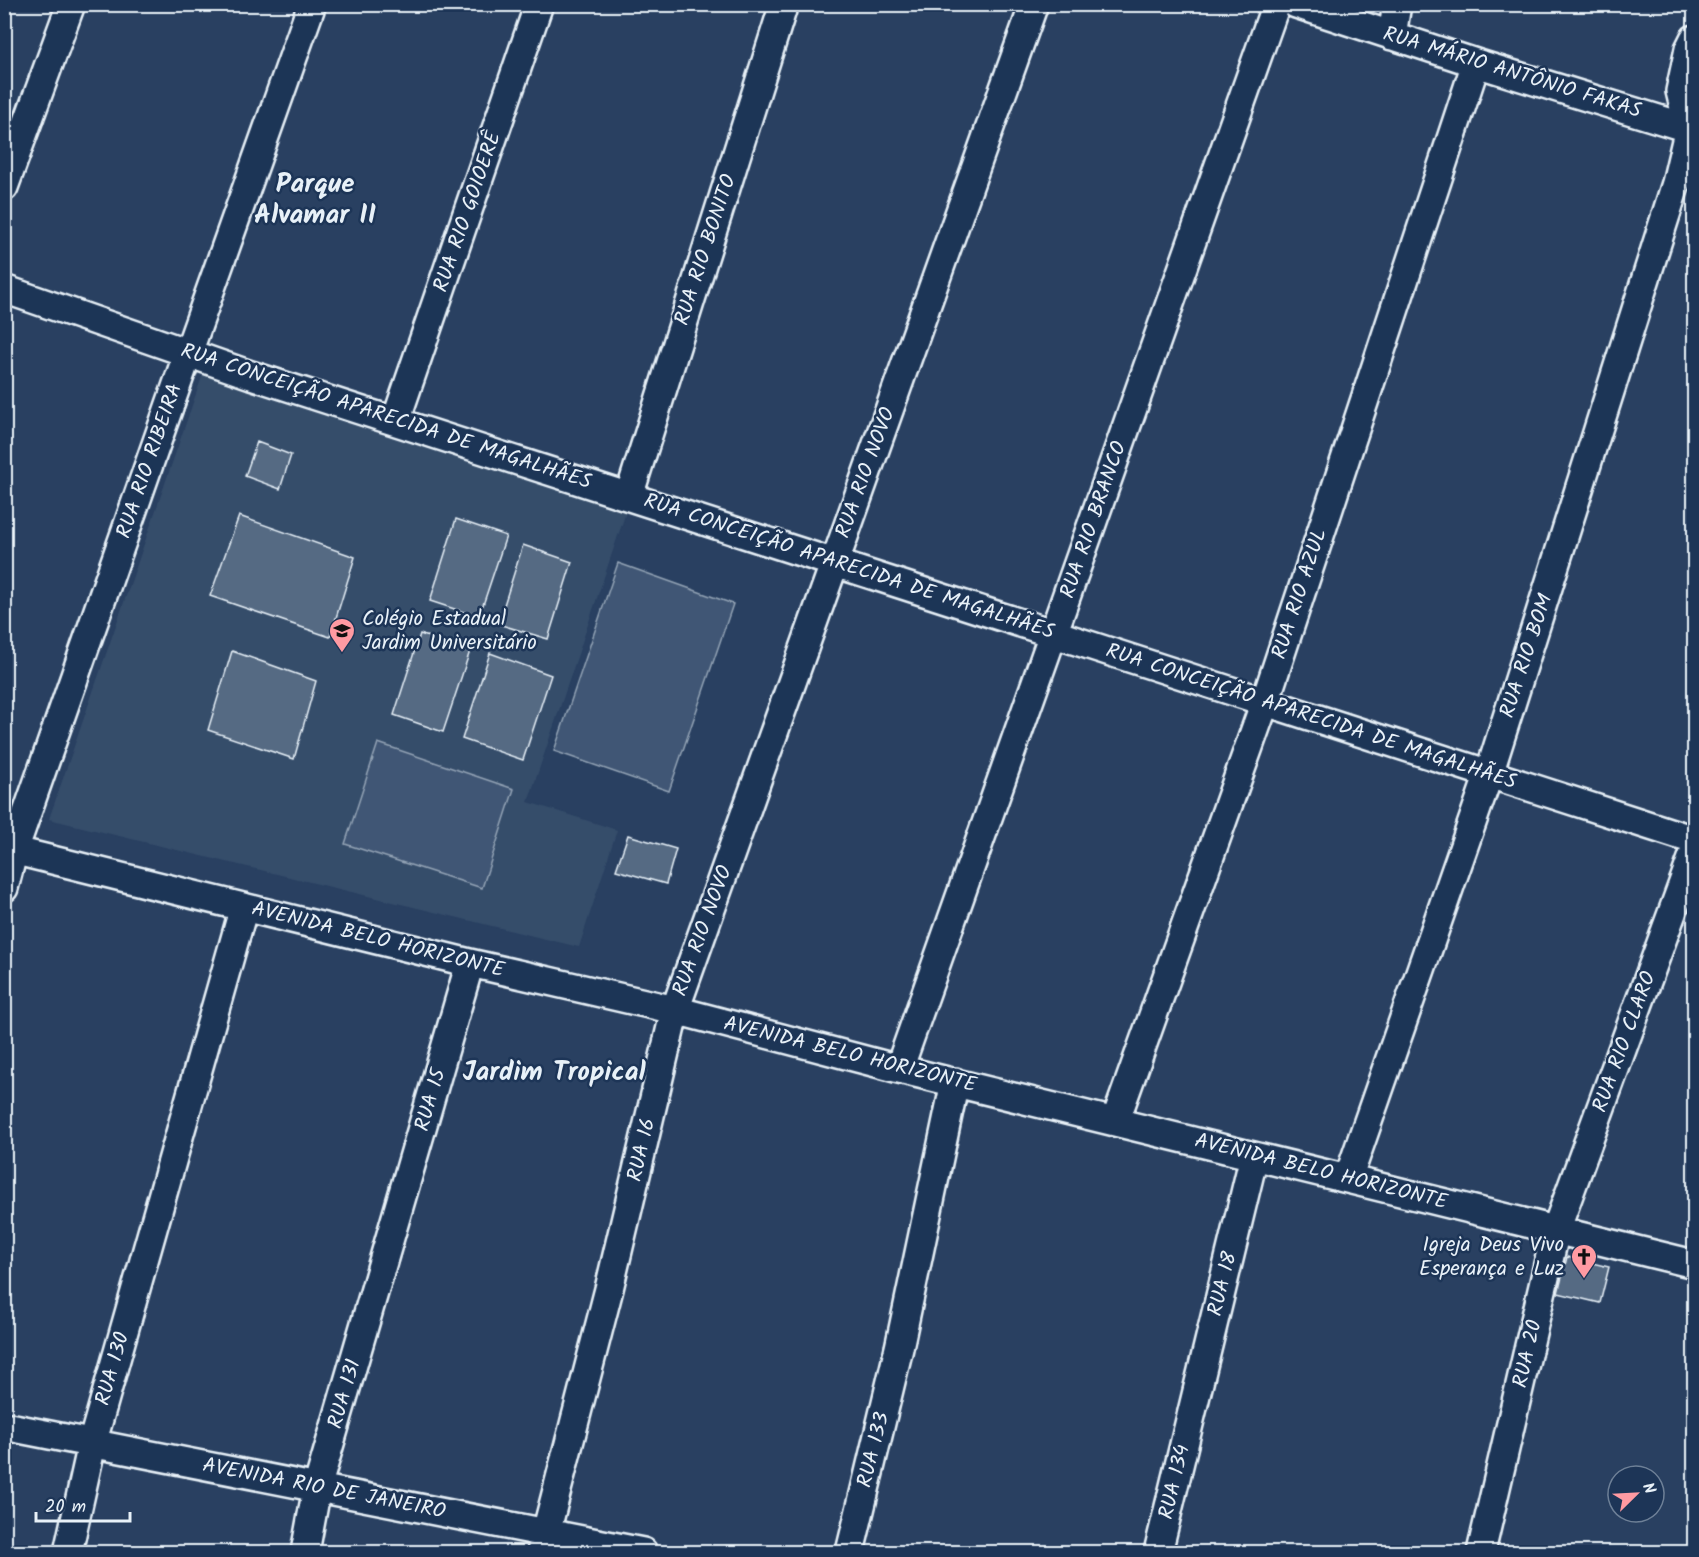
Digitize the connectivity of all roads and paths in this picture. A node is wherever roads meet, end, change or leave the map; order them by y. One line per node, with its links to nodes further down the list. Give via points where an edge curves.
1 (71, 4): 13 (street)
2 (312, 4): 15 (street, RUA RIO RIBEIRA)
3 (539, 4): 16 (street, RUA RIO GOIOERÊ)
4 (784, 4): 17 (street, RUA RIO BONITO)
5 (1034, 4): 18 (street, RUA RIO NOVO)
6 (1276, 4): 19 (street, RUA RIO BRANCO)
7 (1296, 4): 9 (street, RUA MÁRIO ANTÔNIO FAKAS)
8 (1397, 4): 9 (street)
9 (1392, 36): 11 (street, RUA MÁRIO ANTÔNIO FAKAS)
10 (1695, 39): 12 (street, via 1689,49 1680,92)
11 (1476, 63): 12 (street, RUA MÁRIO ANTÔNIO FAKAS); 20 (street, RUA RIO AZUL)
12 (1692, 129): 21 (street, RUA RIO BOM)
13 (4, 188)
14 (4, 289): 15 (street, RUA CONCEIÇÃO APARECIDA DE MAGALHÃES)
15 (188, 353): 16 (street, RUA CONCEIÇÃO APARECIDA DE MAGALHÃES); 23 (street, RUA RIO RIBEIRA)
16 (396, 420): 17 (street, RUA CONCEIÇÃO APARECIDA DE MAGALHÃES)
17 (628, 496): 18 (street, RUA CONCEIÇÃO APARECIDA DE MAGALHÃES)
18 (835, 562): 19 (street, RUA CONCEIÇÃO APARECIDA DE MAGALHÃES); 28 (street, RUA RIO NOVO)
19 (1054, 634): 20 (street, RUA CONCEIÇÃO APARECIDA DE MAGALHÃES); 29 (street, RUA RIO BRANCO)
20 (1265, 702): 21 (street, RUA CONCEIÇÃO APARECIDA DE MAGALHÃES); 31 (street, RUA RIO AZUL)
21 (1489, 774): 22 (street, RUA CONCEIÇÃO APARECIDA DE MAGALHÃES); 33 (street, RUA RIO BOM)
22 (1695, 840)
23 (9, 849): 25 (street, RUA RIO RIBEIRA); 26 (street, AVENIDA BELO HORIZONTE)
24 (1695, 854): 34 (street, RUA RIO CLARO)
25 (4, 888)
26 (244, 907): 27 (street, AVENIDA BELO HORIZONTE); 39 (street, RUA 130)
27 (470, 963): 28 (street, AVENIDA BELO HORIZONTE); 35 (street, RUA 15)
28 (675, 1010): 29 (street, AVENIDA BELO HORIZONTE); 41 (street, RUA 16, via 609,1289)
29 (899, 1069): 30 (street, AVENIDA BELO HORIZONTE)
30 (955, 1082): 31 (street, AVENIDA BELO HORIZONTE); 45 (street, RUA 133, via 899,1348)
31 (1115, 1122): 32 (street, AVENIDA BELO HORIZONTE)
32 (1254, 1156): 33 (street, AVENIDA BELO HORIZONTE); 37 (street, RUA 18)
33 (1348, 1179): 34 (street, AVENIDA BELO HORIZONTE)
34 (1556, 1230): 36 (street, AVENIDA BELO HORIZONTE); 47 (street, RUA 20)
35 (391, 1237): 40 (street, RUA 131)
36 (1695, 1264)
37 (1192, 1412): 46 (street, RUA 134)
38 (4, 1426): 39 (street, AVENIDA RIO DE JANEIRO)
39 (92, 1444): 40 (street, AVENIDA RIO DE JANEIRO); 42 (street, RUA 130)
40 (317, 1488): 41 (street, AVENIDA RIO DE JANEIRO); 43 (street, RUA 131)
41 (543, 1542): 44 (street, AVENIDA RIO DE JANEIRO)
42 (68, 1552)
43 (305, 1552)
44 (643, 1552)
45 (850, 1552)
46 (1158, 1552)
47 (1481, 1552)

